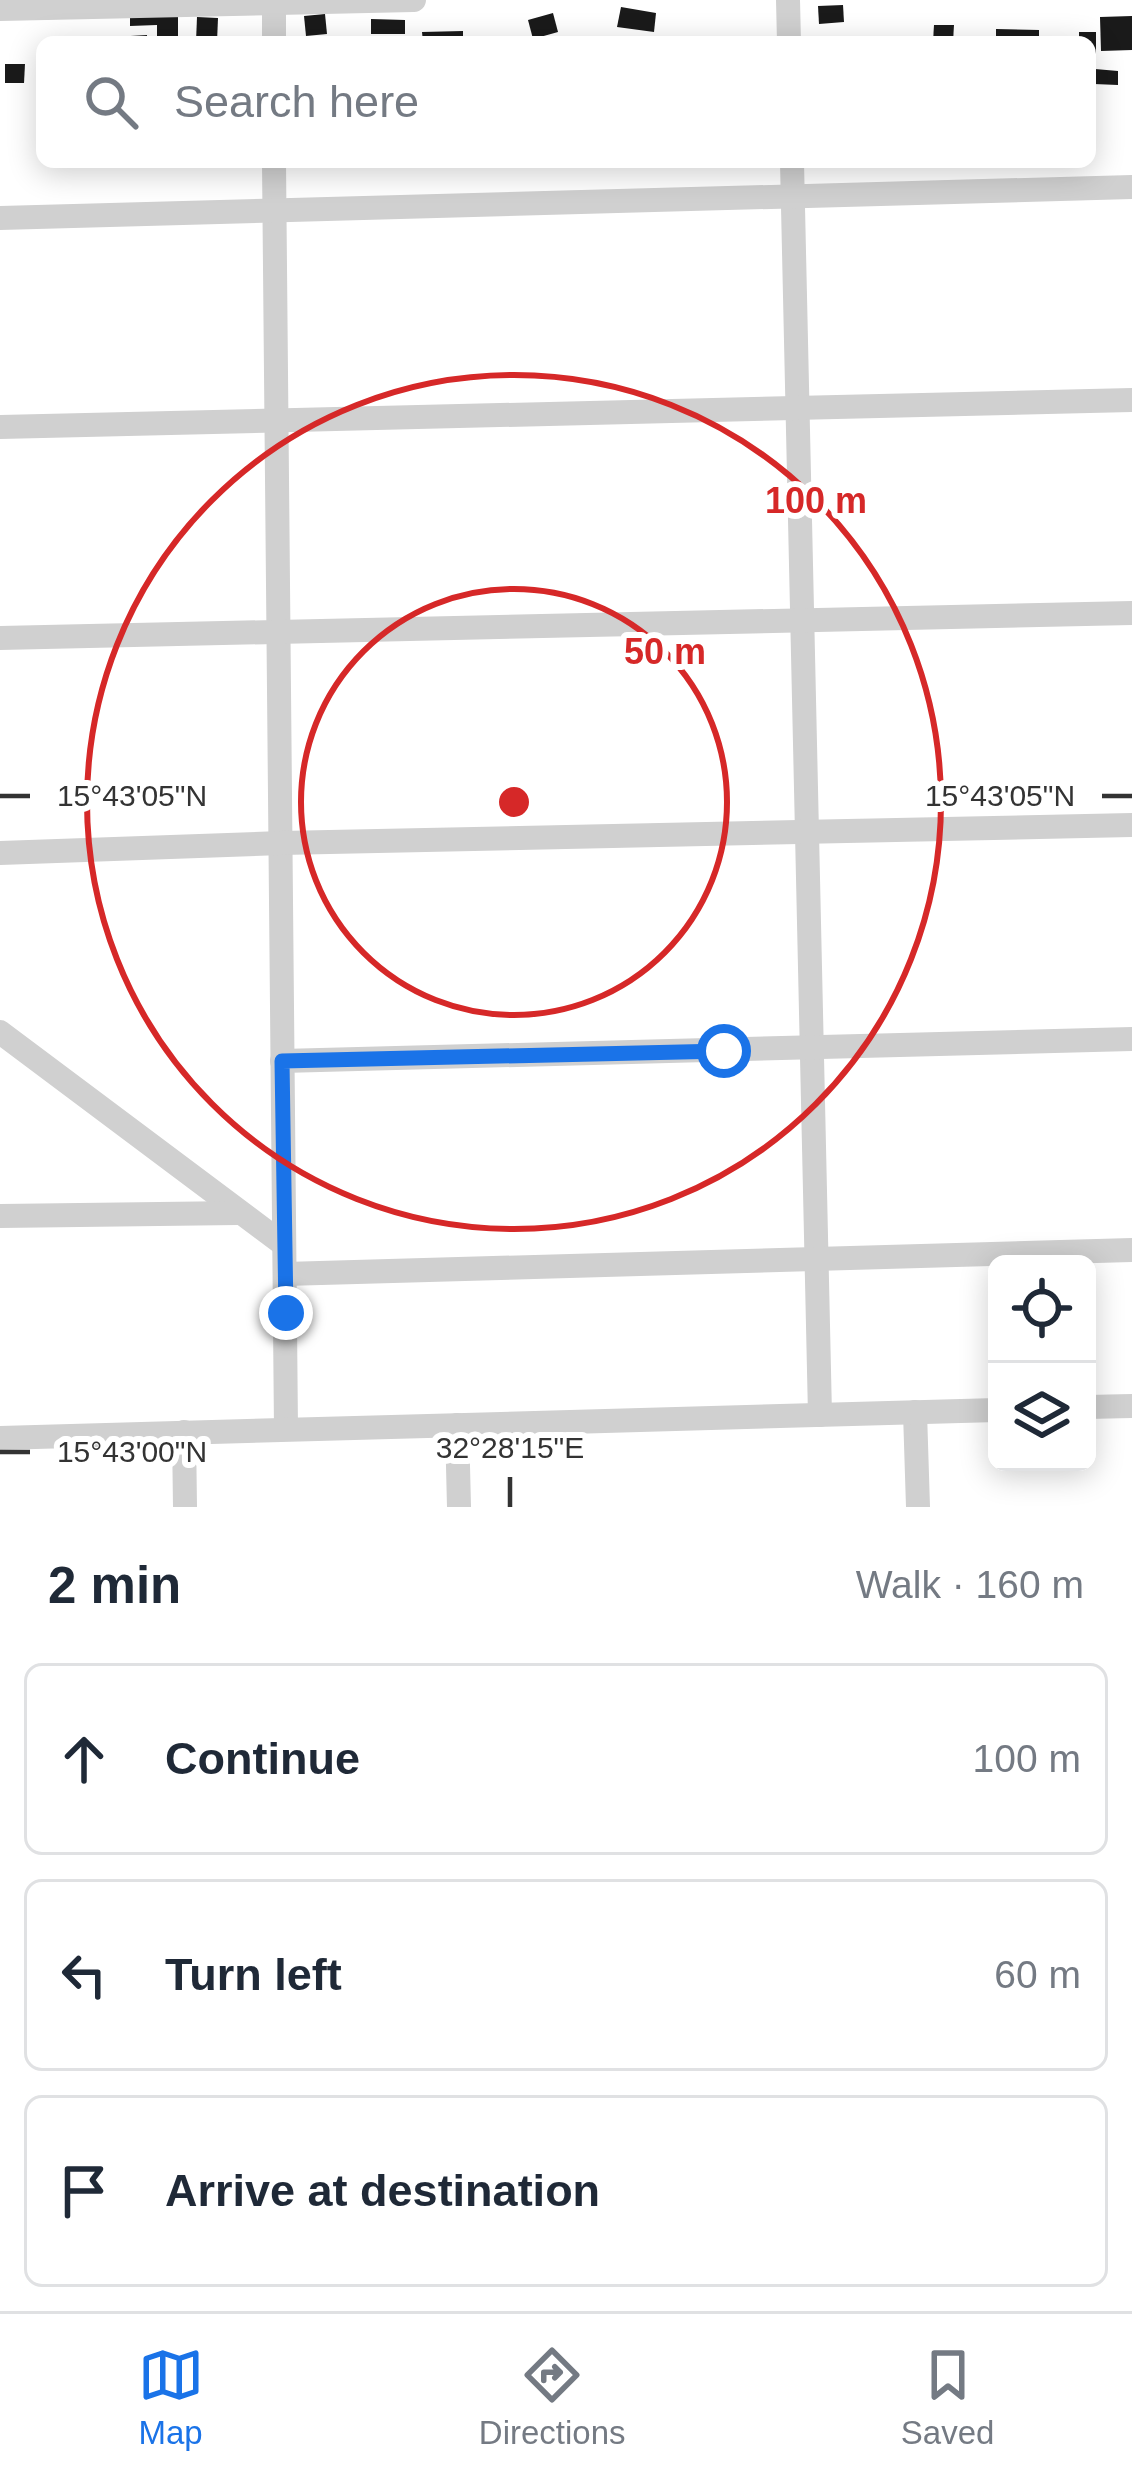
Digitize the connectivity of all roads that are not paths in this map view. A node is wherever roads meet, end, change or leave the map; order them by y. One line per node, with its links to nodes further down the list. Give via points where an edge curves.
1 (414, 0): 3 (street)
2 (788, 0): 6 (street)
3 (274, 2): 4 (street); 5 (street)
4 (0, 9)
5 (274, 36)
6 (789, 36)
7 (274, 168): 11 (street)
8 (791, 168): 10 (street)
9 (1132, 187): 10 (street)
10 (792, 194): 11 (street); 14 (street)
11 (274, 212): 12 (street); 15 (street)
12 (0, 218)
13 (1132, 400): 14 (street)
14 (797, 406): 15 (street); 18 (street)
15 (277, 422): 16 (street); 19 (street)
16 (0, 427)
17 (1132, 613): 18 (street)
18 (802, 621): 19 (street); 22 (street)
19 (279, 633): 20 (street); 23 (street)
20 (0, 638)
21 (1132, 825): 22 (street)
22 (807, 832): 23 (street); 27 (street)
23 (281, 843): 24 (street); 28 (street)
24 (0, 853)
25 (0, 1032): 29 (street)
26 (1132, 1039): 27 (street)
27 (812, 1049): 28 (street); 33 (street)
28 (282, 1061): 31 (street)
29 (238, 1213): 30 (street); 31 (street)
30 (0, 1216)
31 (283, 1244): 34 (street)
32 (1132, 1250): 33 (street)
33 (816, 1259): 34 (street); 39 (street)
34 (285, 1274): 41 (street)
35 (1132, 1406): 36 (street)
36 (1096, 1408)
37 (988, 1410): 38 (street)
38 (915, 1412): 39 (street); 46 (street)
39 (820, 1415): 40 (street)
40 (457, 1425): 41 (street); 45 (street)
41 (286, 1430): 42 (street)
42 (184, 1432): 43 (street); 44 (street)
43 (0, 1438)
44 (184, 1507)
45 (459, 1507)
46 (918, 1507)

